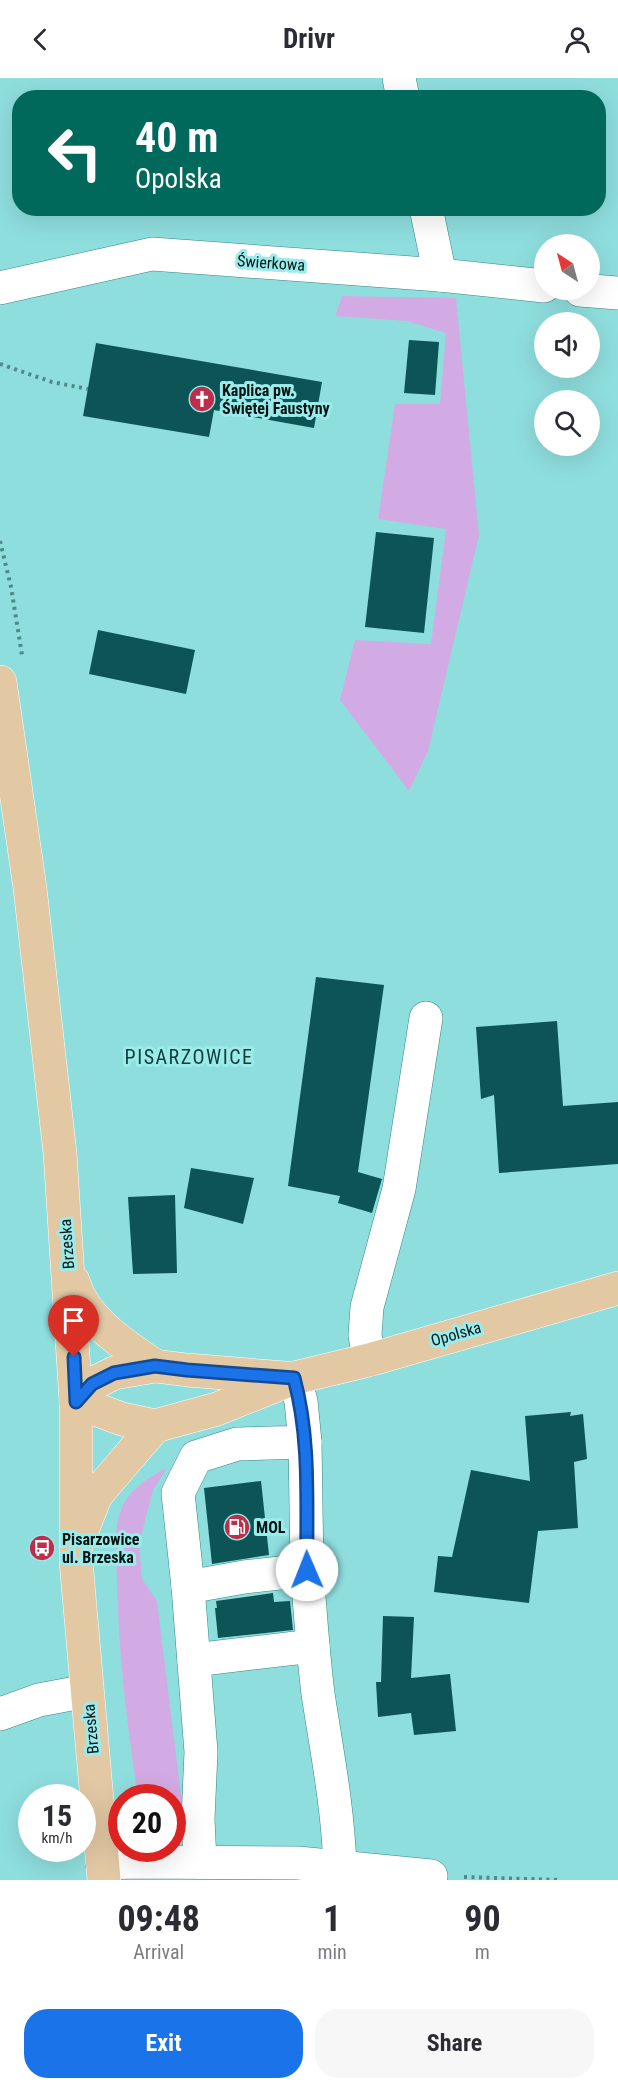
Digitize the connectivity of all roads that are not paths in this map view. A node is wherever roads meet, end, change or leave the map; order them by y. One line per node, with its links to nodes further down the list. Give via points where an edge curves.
1 (428, 216): 2 (street)
2 (440, 275): 3 (street, Świerkowa); 4 (street, Świerkowa, via 152,254)
3 (534, 285)
4 (0, 288)
5 (600, 292): 6 (street)
6 (618, 293)
7 (0, 682): 9 (main road, Brzeska, via 30,888)
8 (426, 1018): 11 (street, via 399,1189 367,1307 365,1335)
9 (69, 1268): 12 (main road, Opolska, via 83,1305 119,1341); 14 (main road, Brzeska)
10 (618, 1288): 11 (main road, Opolska)
11 (369, 1360): 13 (main road, Opolska)
12 (155, 1366): 13 (main road, Opolska); 14 (main road, Opolska, via 114,1373 92,1384)
13 (294, 1378): 15 (main road, Opolska, via 217,1409); 16 (street)
14 (76, 1402): 15 (main road, Opolska); 17 (main road, Brzeska)
15 (155, 1426): 17 (main road, via 96,1495 82,1526)
16 (305, 1442): 18 (street); 19 (street, via 237,1444 196,1457 178,1493)
17 (76, 1561): 22 (main road, Brzeska)
18 (307, 1570): 19 (street); 20 (street)
19 (188, 1587): 21 (street)
20 (313, 1646): 21 (street); 25 (street, via 339,1829)
21 (194, 1660): 24 (street, via 201,1752)
22 (87, 1691): 23 (street, via 39,1700); 26 (main road, Brzeska)
23 (0, 1714)
24 (200, 1862): 25 (street, via 298,1863); 26 (street)
25 (332, 1871): 27 (street)
26 (103, 1872)
27 (431, 1876)

